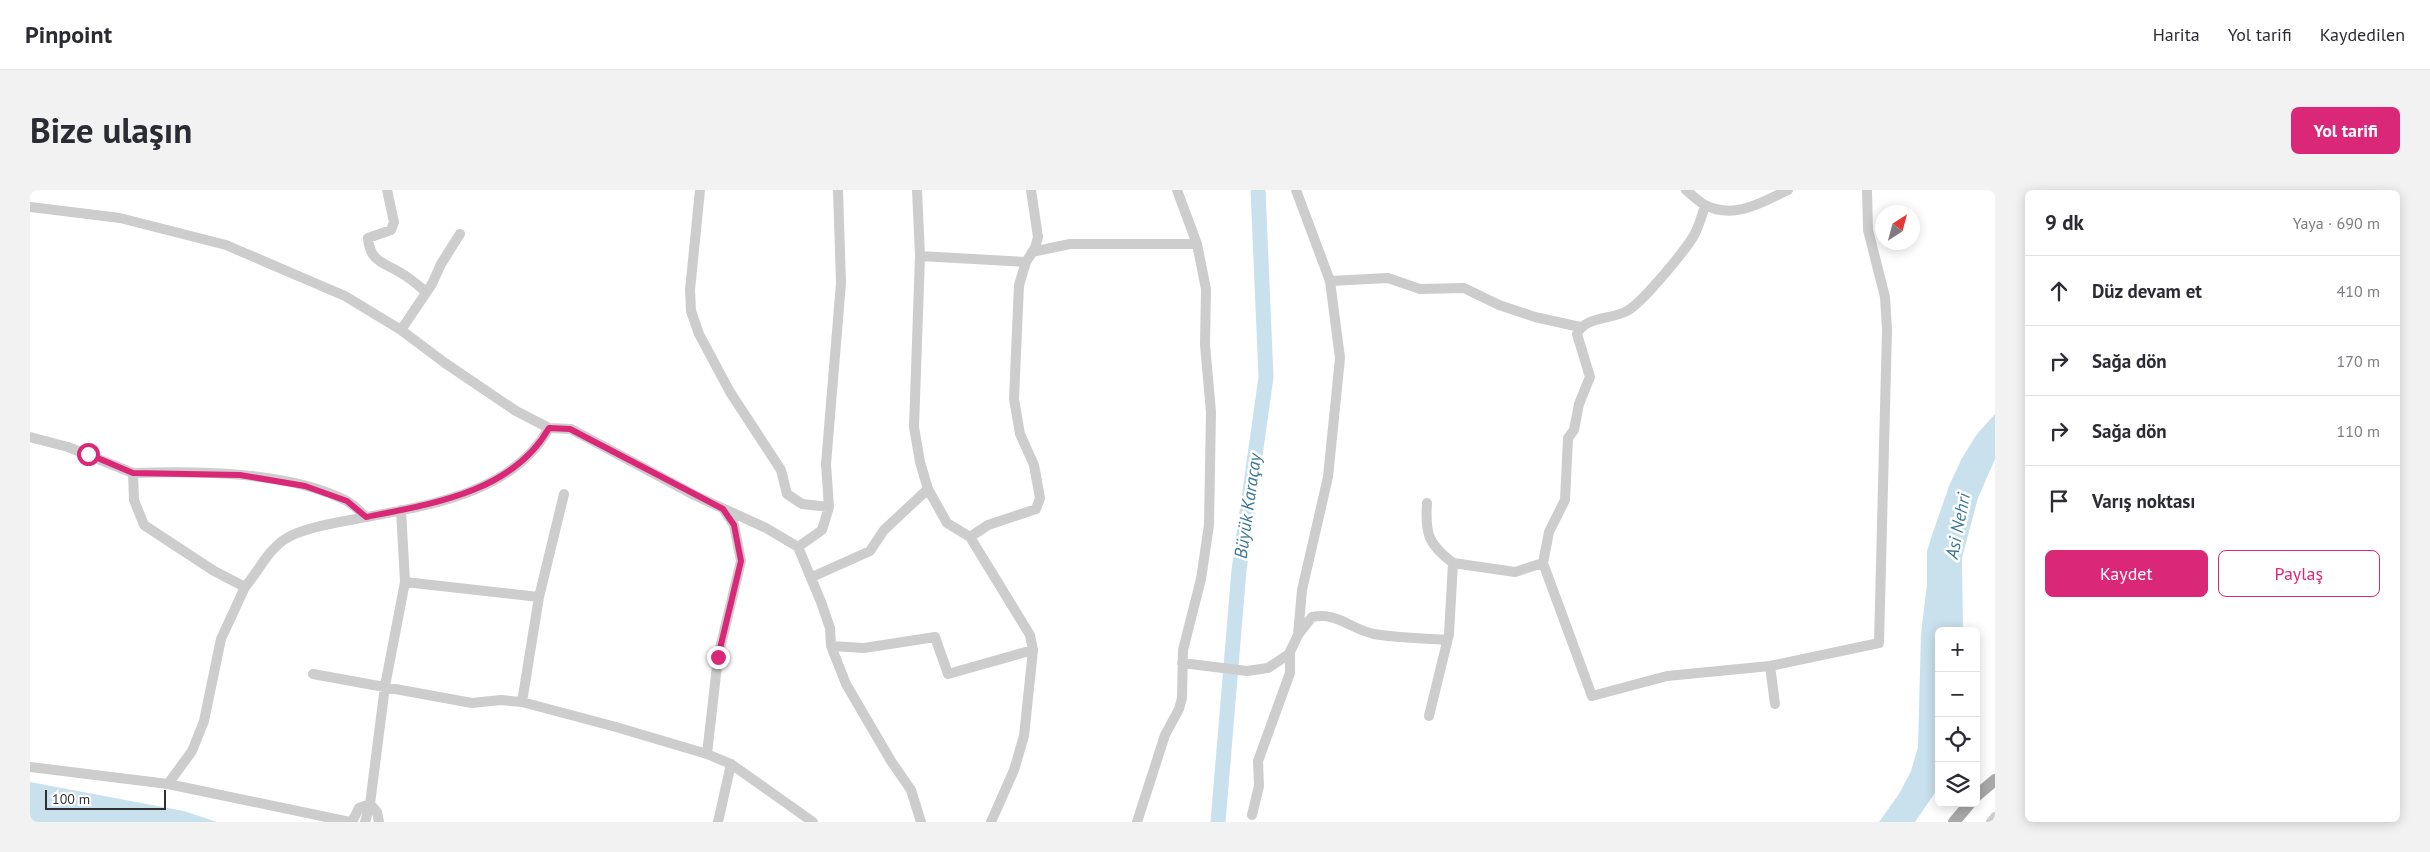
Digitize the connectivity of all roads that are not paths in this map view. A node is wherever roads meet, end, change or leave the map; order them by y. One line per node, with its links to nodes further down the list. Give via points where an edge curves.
1 (387, 190): 19 (street, via 394,222 391,230 368,238 369,250 380,263 407,277)
2 (700, 190): 28 (street, via 690,290 691,311 699,334 730,392 781,470 787,494 802,504)
3 (838, 190): 28 (street, via 841,283 826,464)
4 (917, 190): 16 (street)
5 (1031, 190): 15 (street, via 1038,237)
6 (1177, 190): 14 (street)
7 (1296, 190): 18 (street)
8 (1686, 190): 11 (street)
9 (1788, 190): 11 (street, via 1739,211)
10 (1867, 190): 46 (street, via 1868,230 1885,298 1887,330 1879,643)
11 (1705, 205): 20 (street, via 1692,238 1638,303 1613,318 1593,320)
12 (30, 207): 21 (street, via 120,218 226,245 346,296)
13 (460, 234): 19 (street)
14 (1197, 244): 15 (street, via 1070,244); 45 (street, via 1207,308 1205,345 1211,412 1209,525 1203,570)
15 (1032, 252): 17 (street)
16 (920, 256): 17 (street); 25 (street, via 914,428)
17 (1026, 262): 32 (street, via 1019,284 1014,398 1020,434 1034,465 1040,498 1036,509 988,525)
18 (1330, 281): 20 (street, via 1388,278 1420,289 1464,288 1499,305); 40 (street, via 1340,358 1328,477 1302,590)
19 (426, 292): 21 (street)
20 (1580, 327): 35 (street, via 1577,334 1590,377 1579,404 1574,430 1568,438 1565,500 1549,532)
21 (401, 330): 22 (street, via 516,412)
22 (549, 428): 29 (street, via 570,429); 30 (street, via 542,442 494,482)
23 (30, 437): 24 (street, via 75,449)
24 (133, 473): 31 (street, via 212,473 279,481 347,501); 38 (street, via 134,500 144,525 214,571)
25 (928, 489): 32 (street, via 947,523); 36 (street, via 884,530 870,552)
26 (564, 494): 39 (street)
27 (1427, 503): 34 (street, via 1428,537)
28 (829, 507): 33 (street, via 822,530)
29 (723, 509): 33 (street); 52 (street, via 734,525 741,561 718,657)
30 (402, 510): 31 (street); 37 (street)
31 (366, 517): 38 (street, via 289,536 271,551)
32 (970, 537): 43 (street, via 1030,635)
33 (798, 547): 36 (street)
34 (1453, 563): 35 (street, via 1515,572); 41 (street)
35 (1542, 563): 46 (street, via 1592,696 1667,676)
36 (812, 576): 42 (street, via 830,628)
37 (404, 582): 39 (street); 48 (street)
38 (245, 587): 56 (street, via 221,639 204,721 192,751)
39 (539, 597): 49 (street)
40 (1298, 635): 41 (street, via 1312,617 1322,615 1339,618 1359,630 1375,634); 44 (street)
41 (1447, 640): 51 (street)
42 (831, 646): 43 (street, via 864,648 935,637 948,674); 67 (street, via 846,684 911,790)
43 (1033, 650): 68 (street, via 1024,736 1014,770)
44 (1290, 653): 45 (street, via 1268,668 1247,671); 60 (street, via 1290,674 1258,761 1259,786)
45 (1182, 663): 69 (street, via 1181,704 1165,735)
46 (1770, 666): 50 (street)
47 (313, 674): 48 (street)
48 (385, 686): 49 (street, via 472,703); 58 (street)
49 (522, 702): 52 (street)
50 (1775, 704)
51 (1428, 716)
52 (707, 754): 53 (street)
53 (731, 764): 65 (street); 66 (street)
54 (30, 767): 56 (street)
55 (1995, 780): 57 (main road)
56 (168, 784): 62 (street)
57 (1980, 793)
58 (370, 804): 62 (street, via 360,808); 63 (street); 64 (street, via 377,812)
59 (1967, 807): 70 (main road)
60 (1252, 815)
61 (1995, 817): 71 (street)
62 (351, 822)
63 (364, 822)
64 (379, 822)
65 (718, 822)
66 (813, 822)
67 (921, 822)
68 (991, 822)
69 (1137, 822)
70 (1954, 822)
71 (1991, 822)

